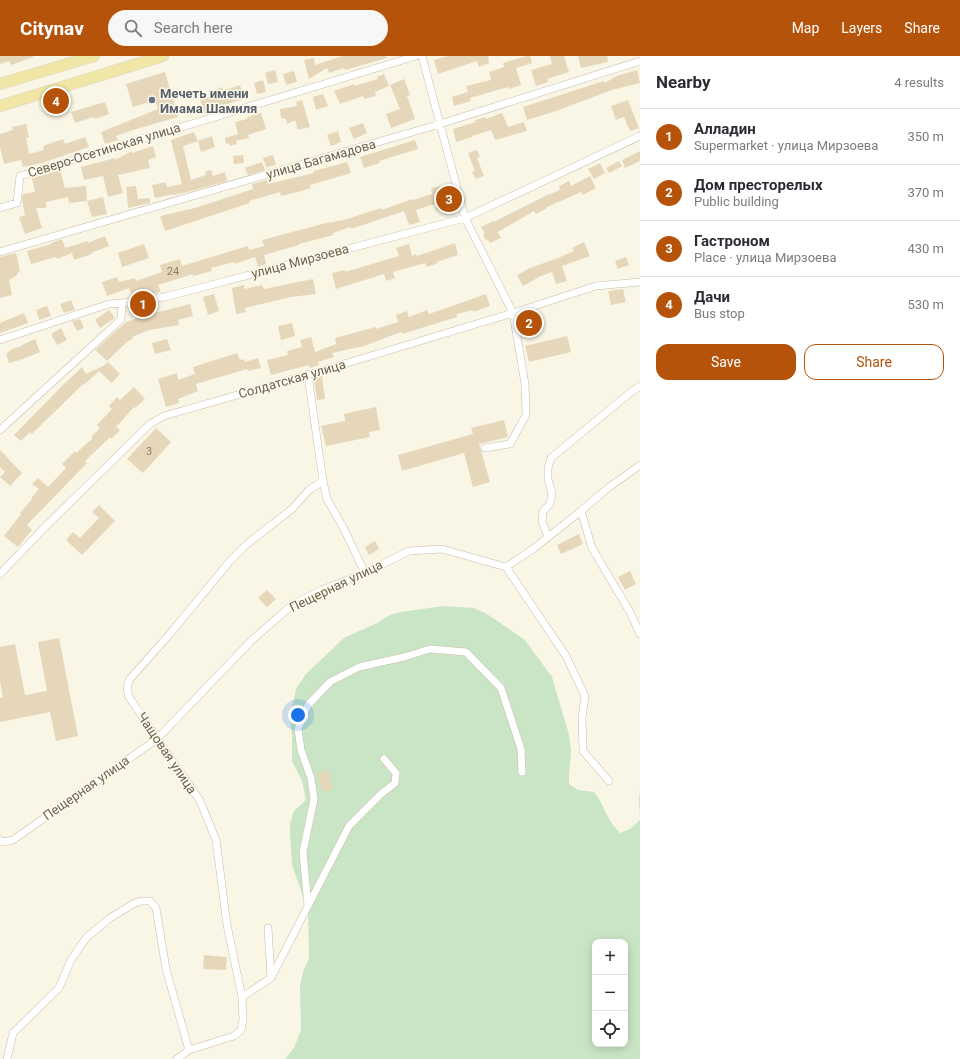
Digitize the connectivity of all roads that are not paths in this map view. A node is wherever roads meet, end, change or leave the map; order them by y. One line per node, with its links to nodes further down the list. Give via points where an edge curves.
1 (163, 56): 7 (main road)
2 (416, 56): 10 (street, Северо-Осетинская улица, via 20,176 17,203)
3 (422, 56): 8 (street)
4 (88, 57): 6 (main road)
5 (640, 61): 8 (street, улица Багамадова)
6 (0, 84)
7 (0, 106)
8 (440, 124): 11 (street); 12 (street, улица Багамадова)
9 (640, 136): 11 (street, улица Мирзоева)
10 (0, 208)
11 (465, 218): 14 (street, улица Мирзоева, via 165,297); 15 (street)
12 (0, 252)
13 (640, 282): 15 (street, Солдатская улица, via 596,286)
14 (122, 303): 16 (street, улица Мирзоева, via 109,304); 19 (street, via 121,319)
15 (513, 313): 17 (street, Солдатская улица); 20 (street, via 525,384 526,415 510,444)
16 (0, 340)
17 (308, 375): 22 (street); 27 (street, Солдатская улица, via 164,416 150,424)
18 (640, 386): 24 (street, via 551,458 548,479 552,493 550,504 543,512 542,521)
19 (0, 430)
20 (486, 448)
21 (640, 465): 23 (street)
22 (323, 481): 26 (street, via 327,499); 29 (street, Чащовая улица, via 309,490 292,509 247,544 230,561 129,680 129,697)
23 (581, 511): 24 (street); 28 (street, via 592,548)
24 (548, 537): 25 (street)
25 (506, 567): 26 (street, Пещерная улица, via 442,549 409,551); 32 (street, via 569,663 585,696 582,718 584,751)
26 (365, 573): 29 (street, Пещерная улица, via 292,605 251,641)
27 (0, 574)
28 (640, 634)
29 (157, 739): 33 (street, Пещерная улица, via 14,840); 37 (street, Чащовая улица, via 200,801 216,840 227,925)
30 (384, 759): 34 (street, via 396,773 395,782 349,826)
31 (522, 772): 34 (street, via 521,749 501,688 466,652 430,649 359,667 330,682 308,705 298,729 314,798 303,852)
32 (609, 781)
33 (1, 843)
34 (308, 906): 36 (street)
35 (268, 928): 36 (street)
36 (271, 978): 37 (street)
37 (242, 997): 38 (street, Чащовая улица, via 241,1030 234,1036)
38 (189, 1050): 39 (street, via 166,969 156,908 150,901 141,901 110,918 86,938 71,960 59,988 13,1033); 40 (street, Чащовая улица)
39 (7, 1059)
40 (177, 1059)

